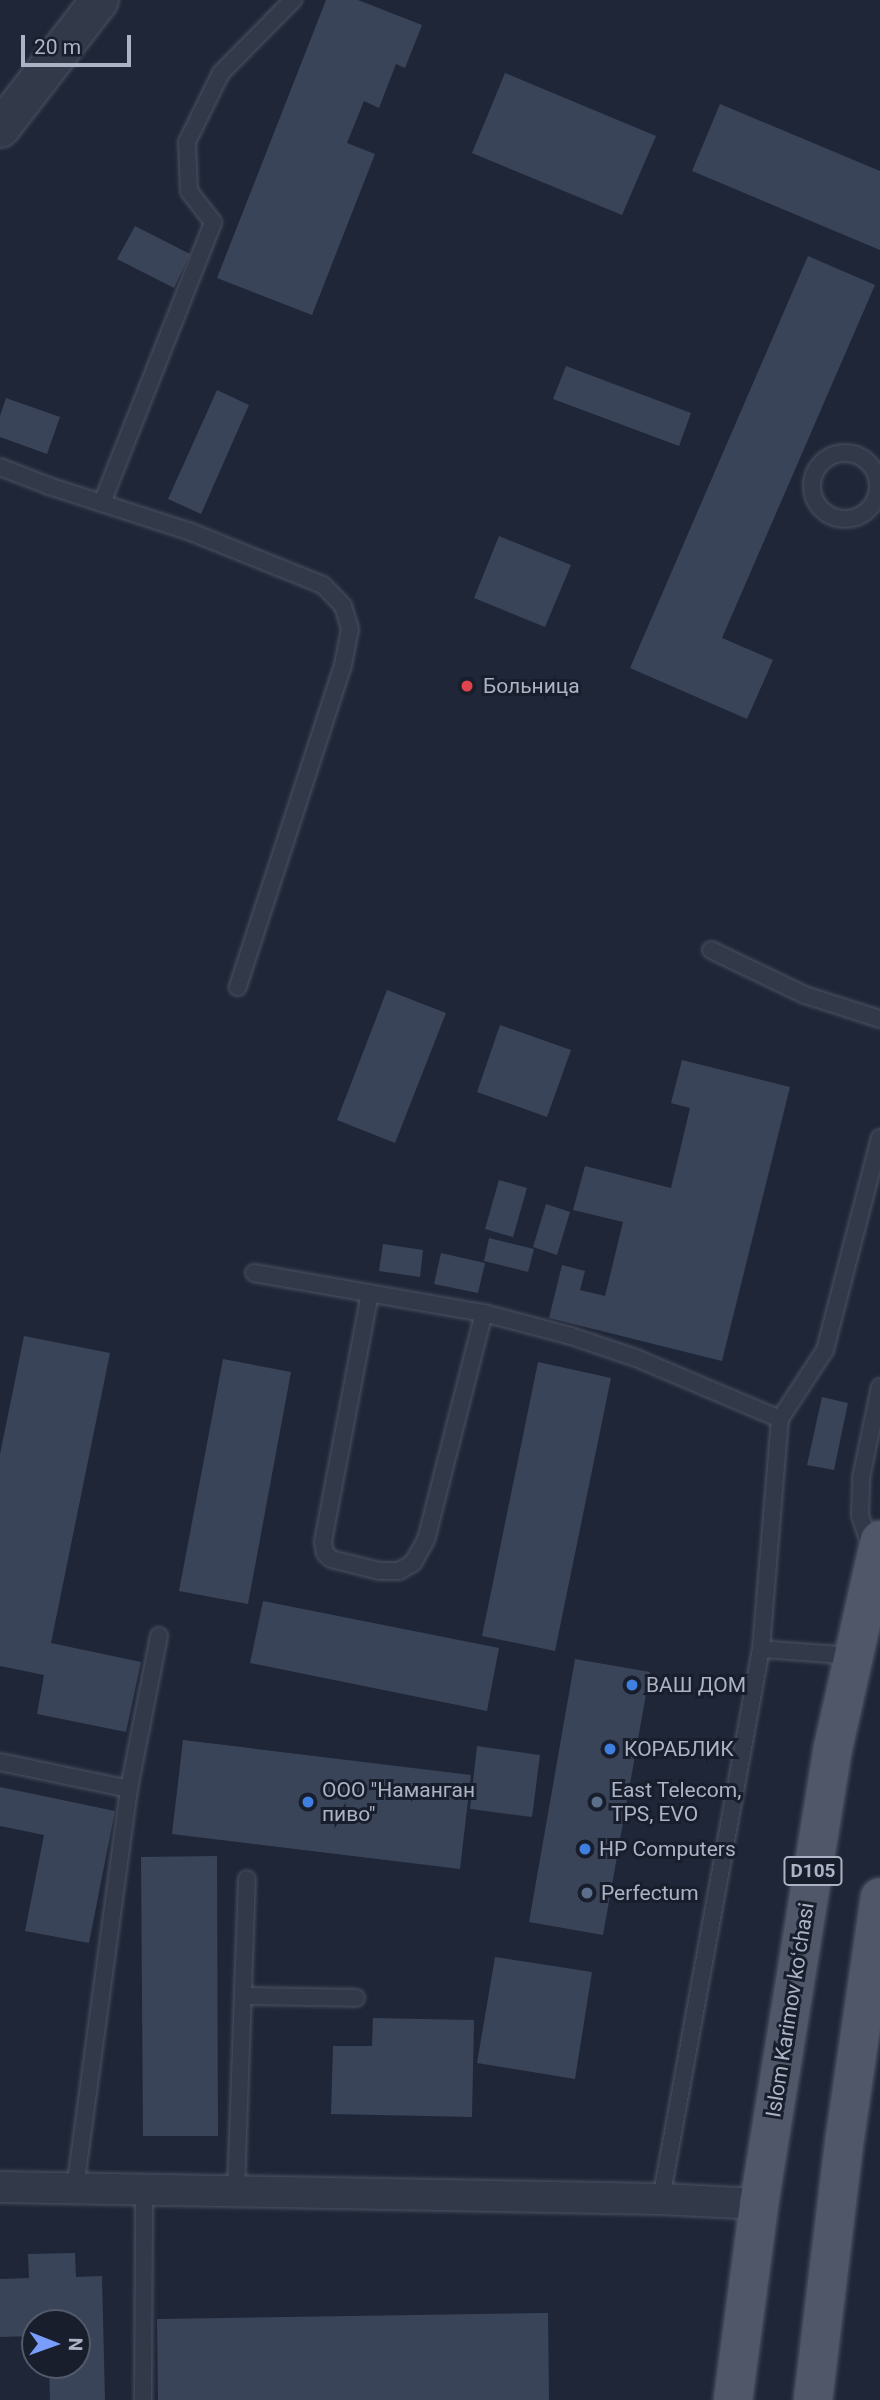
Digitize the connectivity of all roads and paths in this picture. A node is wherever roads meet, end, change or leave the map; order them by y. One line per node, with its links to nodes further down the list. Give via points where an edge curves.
1 (99, 0): 3 (street)
2 (293, 0): 6 (lane, via 221,73 187,142 189,191 213,222)
3 (0, 128)
4 (0, 467): 6 (lane)
5 (878, 476): 8 (lane, via 876,499 868,510); 8 (lane, via 858,455 845,452 832,454 814,472 813,498 820,509)
6 (102, 503): 10 (lane, via 191,532 323,585 343,606 350,629 343,665)
7 (880, 519): 8 (lane)
8 (844, 520)
9 (711, 950): 11 (lane, via 805,995)
10 (238, 987)
11 (880, 1019)
12 (880, 1138): 17 (lane, via 825,1350)
13 (254, 1273): 14 (lane)
14 (370, 1293): 15 (lane); 15 (lane, via 323,1542 331,1559 379,1571 399,1572 413,1563 426,1540)
15 (484, 1313): 17 (lane, via 636,1357)
16 (880, 1387): 18 (lane, via 866,1447 860,1515)
17 (780, 1419): 20 (lane)
18 (877, 1551): 21 (main road, Islom Karimov koʻchasi / D105)
19 (159, 1636): 23 (lane)
20 (761, 1649): 21 (lane); 32 (lane)
21 (852, 1657): 33 (main road, Islom Karimov koʻchasi / D105)
22 (0, 1762): 23 (lane)
23 (129, 1789): 29 (lane)
24 (247, 1879): 26 (lane)
25 (880, 1898): 36 (main road)
26 (243, 1996): 27 (lane); 31 (lane)
27 (356, 1998)
28 (0, 2187): 29 (street)
29 (75, 2188): 30 (street)
30 (144, 2189): 31 (street); 34 (lane)
31 (236, 2191): 32 (street)
32 (661, 2199): 33 (street)
33 (758, 2204): 35 (main road, Islom Karimov koʻchasi)
34 (143, 2400)
35 (733, 2400)
36 (813, 2400)

